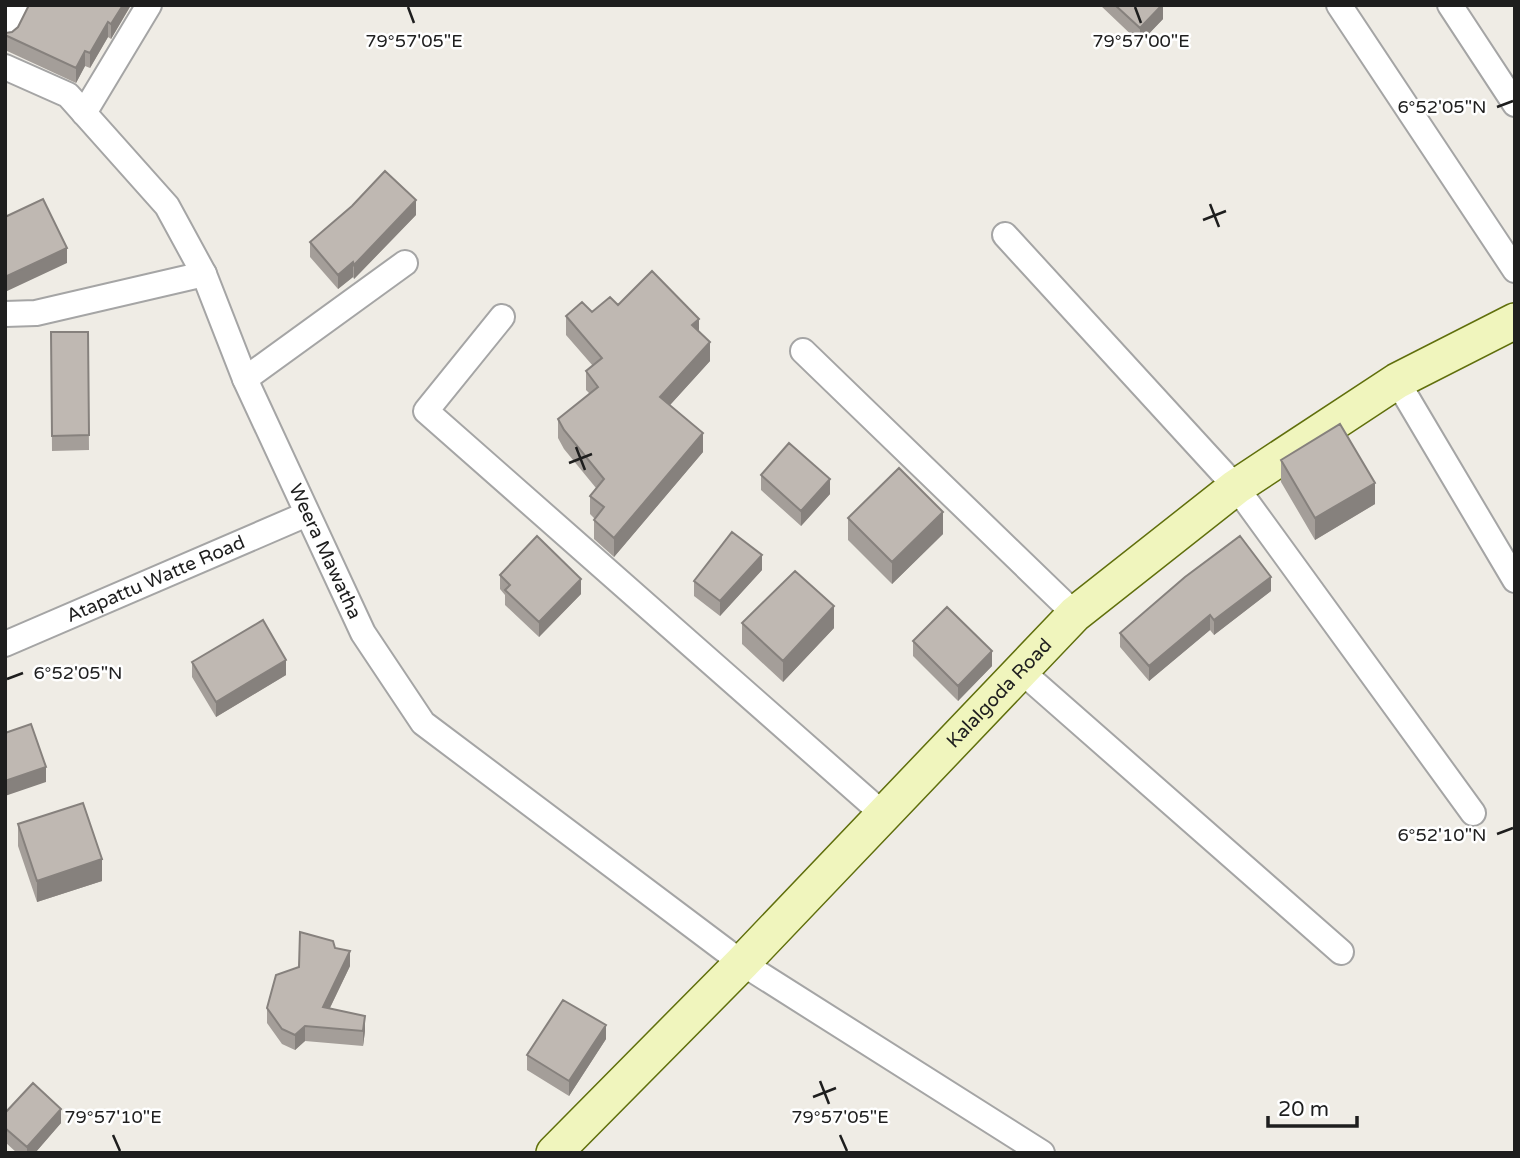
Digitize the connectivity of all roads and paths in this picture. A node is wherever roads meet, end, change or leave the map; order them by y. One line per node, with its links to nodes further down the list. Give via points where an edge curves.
1 (21, 5): 5 (street)
2 (149, 5): 8 (street)
3 (1339, 5): 11 (street)
4 (1450, 5): 7 (street)
5 (5, 34)
6 (5, 66): 8 (street, Weera Mawatha, via 68,95)
7 (1515, 104)
8 (84, 113): 12 (street, Weera Mawatha, via 167,206)
9 (1005, 235): 19 (street)
10 (405, 263): 17 (street)
11 (1515, 270)
12 (204, 274): 13 (street, via 36,313); 17 (street, Weera Mawatha)
13 (5, 314)
14 (502, 317): 25 (street, via 426,411)
15 (1515, 321): 18 (street, Kalalgoda Road)
16 (803, 351): 22 (street)
17 (245, 379): 20 (street, Weera Mawatha)
18 (1396, 381): 19 (street, Kalalgoda Road); 21 (street)
19 (1236, 487): 22 (street, Kalalgoda Road); 26 (street)
20 (307, 514): 23 (street, Atapattu Watte Road); 28 (street, Weera Mawatha, via 363,633 423,723)
21 (1515, 580)
22 (1074, 614): 24 (street, Kalalgoda Road)
23 (5, 644)
24 (1020, 670): 25 (street, Kalalgoda Road); 27 (street)
25 (883, 814): 28 (street, Kalalgoda Road)
26 (1473, 814)
27 (1341, 952)
28 (743, 963): 29 (street, Kalalgoda Road); 30 (street, Weera Mawatha)
29 (554, 1153)
30 (1042, 1153)

